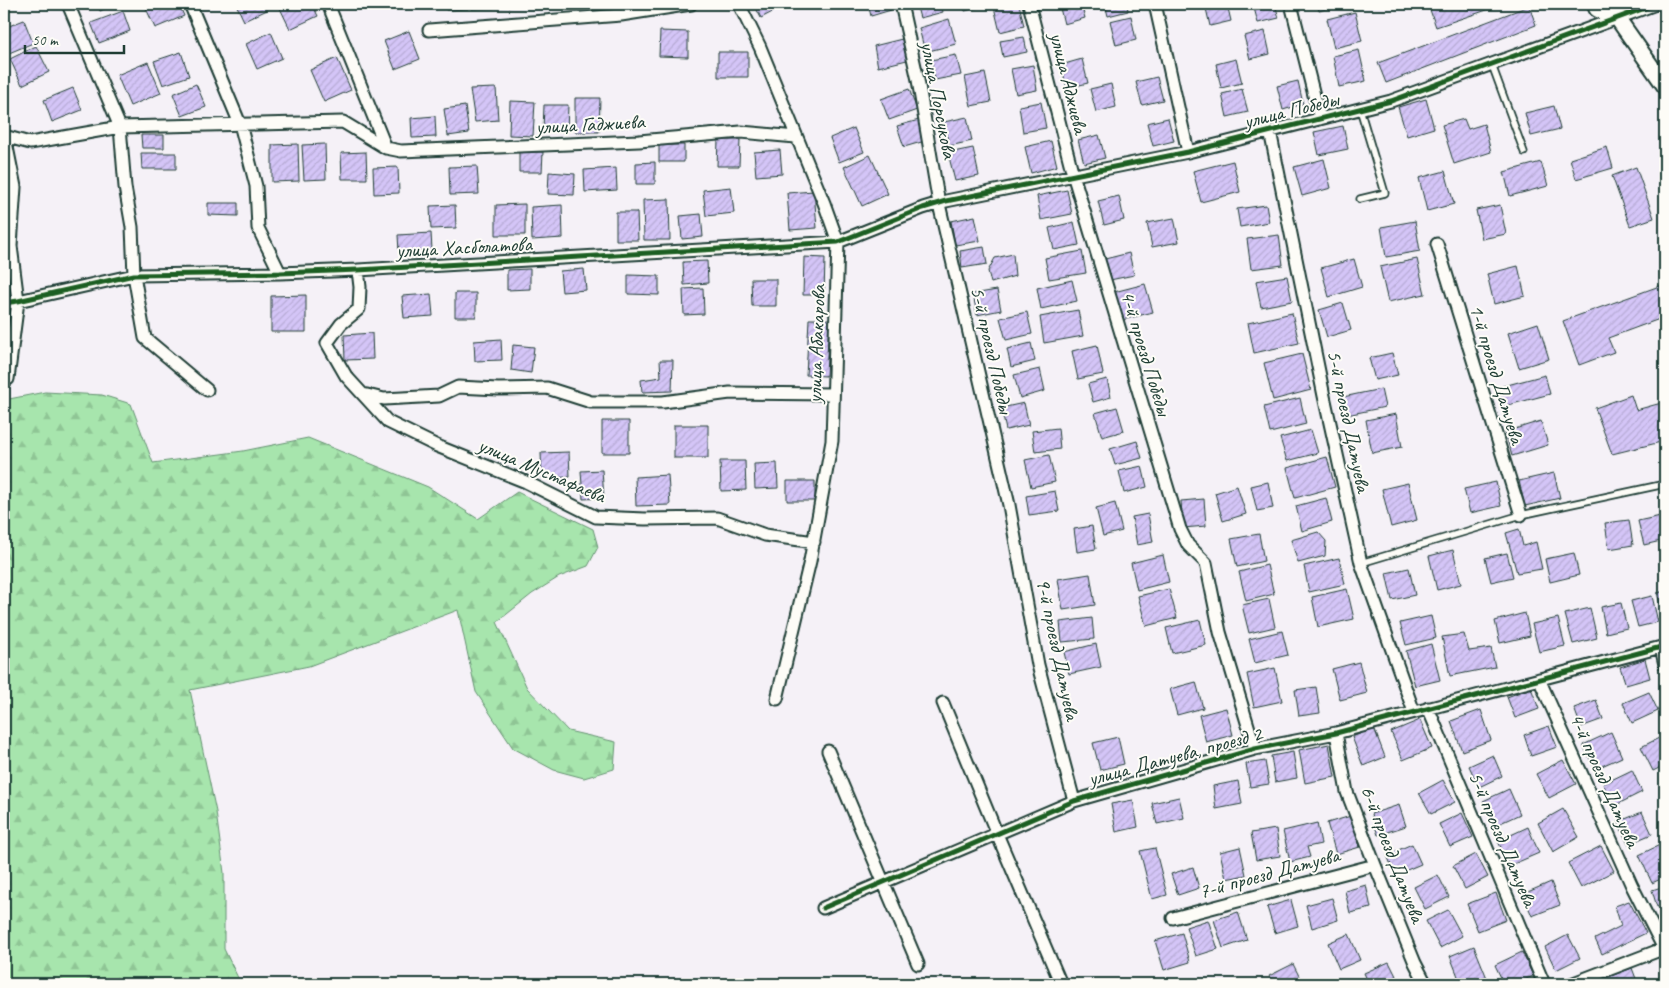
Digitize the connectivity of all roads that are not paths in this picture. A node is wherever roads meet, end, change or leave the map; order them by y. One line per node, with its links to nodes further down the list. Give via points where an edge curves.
1 (68, 4): 20 (street)
2 (190, 4): 19 (street)
3 (328, 4): 24 (street)
4 (691, 4): 14 (street, via 621,15)
5 (739, 4): 23 (street, улица Абакарова)
6 (901, 4): 29 (street, улица Порсукова, via 918,80)
7 (1030, 4): 27 (street, улица Аджиева)
8 (1156, 4): 25 (street)
9 (1291, 4): 18 (street)
10 (1595, 4): 13 (street, via 1597,9)
11 (1623, 4): 13 (street)
12 (1656, 4): 13 (street, улица Победы)
13 (1618, 19): 15 (street, улица Победы); 16 (street)
14 (429, 30)
15 (1492, 64): 17 (street, улица Победы, via 1391,102); 26 (lane)
16 (1665, 86)
17 (1360, 109): 18 (street, улица Победы); 28 (lane, via 1385,193)
18 (1320, 119): 21 (street, улица Победы)
19 (240, 124): 20 (street); 24 (street, via 342,122); 34 (street, via 256,186 258,228)
20 (120, 127): 22 (street, via 30,143); 35 (street, via 132,227)
21 (1270, 132): 25 (street, улица Победы); 46 (street, 5-й проезд Датуева)
22 (5, 136): 36 (street, via 15,187 11,246)
23 (796, 137): 24 (street, улица Гаджиева, via 741,132 619,142 401,151); 31 (street, улица Абакарова)
24 (386, 148)
25 (1188, 152): 27 (street, улица Победы)
26 (1524, 152)
27 (1072, 173): 29 (street, улица Победы); 55 (street, 4-й проезд Победы, via 1180,529 1188,545 1206,562 1220,632)
28 (1360, 199)
29 (939, 204): 30 (street, улица Победы); 43 (street, 5-й проезд Победы)
30 (923, 208): 31 (street, улица Хасболатова)
31 (838, 242): 33 (street, улица Хасболатова); 41 (street, улица Абакарова)
32 (1437, 244): 44 (street, 1-й проезд Датуева)
33 (358, 270): 34 (street, улица Хасболатова); 40 (street, улица Мустафаева, via 359,309 327,343 346,376)
34 (280, 273): 35 (street, улица Хасболатова)
35 (134, 275): 36 (street, улица Хасболатова); 39 (street, via 145,338)
36 (18, 301): 37 (street, улица Хасболатова); 38 (street)
37 (4, 302)
38 (8, 379)
39 (207, 390)
40 (363, 394): 41 (street, via 384,399 439,396 458,387 547,388 591,402 663,402 730,393); 45 (street, улица Мустафаева, via 388,422 526,482 596,517 717,518 765,535)
41 (834, 394): 45 (street, улица Абакарова, via 832,440)
42 (1665, 484): 44 (lane)
43 (1009, 505): 57 (street, 9-й проезд Датуева, via 1038,665)
44 (1521, 515): 46 (lane)
45 (814, 542): 50 (street, улица Абакарова)
46 (1361, 563): 53 (street, 5-й проезд Датуева)
47 (1663, 646): 48 (street); 49 (street, улица Датуева, проезд 2)
48 (1665, 665)
49 (1539, 679): 52 (street, улица Датуева, проезд 2); 63 (street, 4-й проезд Датуева, via 1632,886)
50 (777, 699)
51 (943, 703): 58 (street)
52 (1428, 708): 53 (street, улица Датуева, проезд 2); 67 (street, 5-й проезд Датуева)
53 (1414, 712): 54 (street, улица Датуева, проезд 2)
54 (1336, 733): 55 (street, улица Датуева, проезд 2); 59 (street, 6-й проезд Датуева, via 1347,792)
55 (1254, 750): 57 (street, улица Датуева, проезд 2)
56 (828, 751): 60 (street)
57 (1074, 801): 58 (street, улица Датуева, проезд 2)
58 (997, 834): 60 (street, улица Датуева, проезд 2); 65 (street)
59 (1375, 865): 62 (street, 7-й проезд Датуева); 66 (street, 6-й проезд Датуева)
60 (883, 882): 61 (street, улица Датуева, проезд 2); 64 (street)
61 (823, 908)
62 (1173, 918)
63 (1665, 949): 68 (street)
64 (918, 964)
65 (1061, 984)
66 (1426, 984)
67 (1544, 984)
68 (1571, 984)

